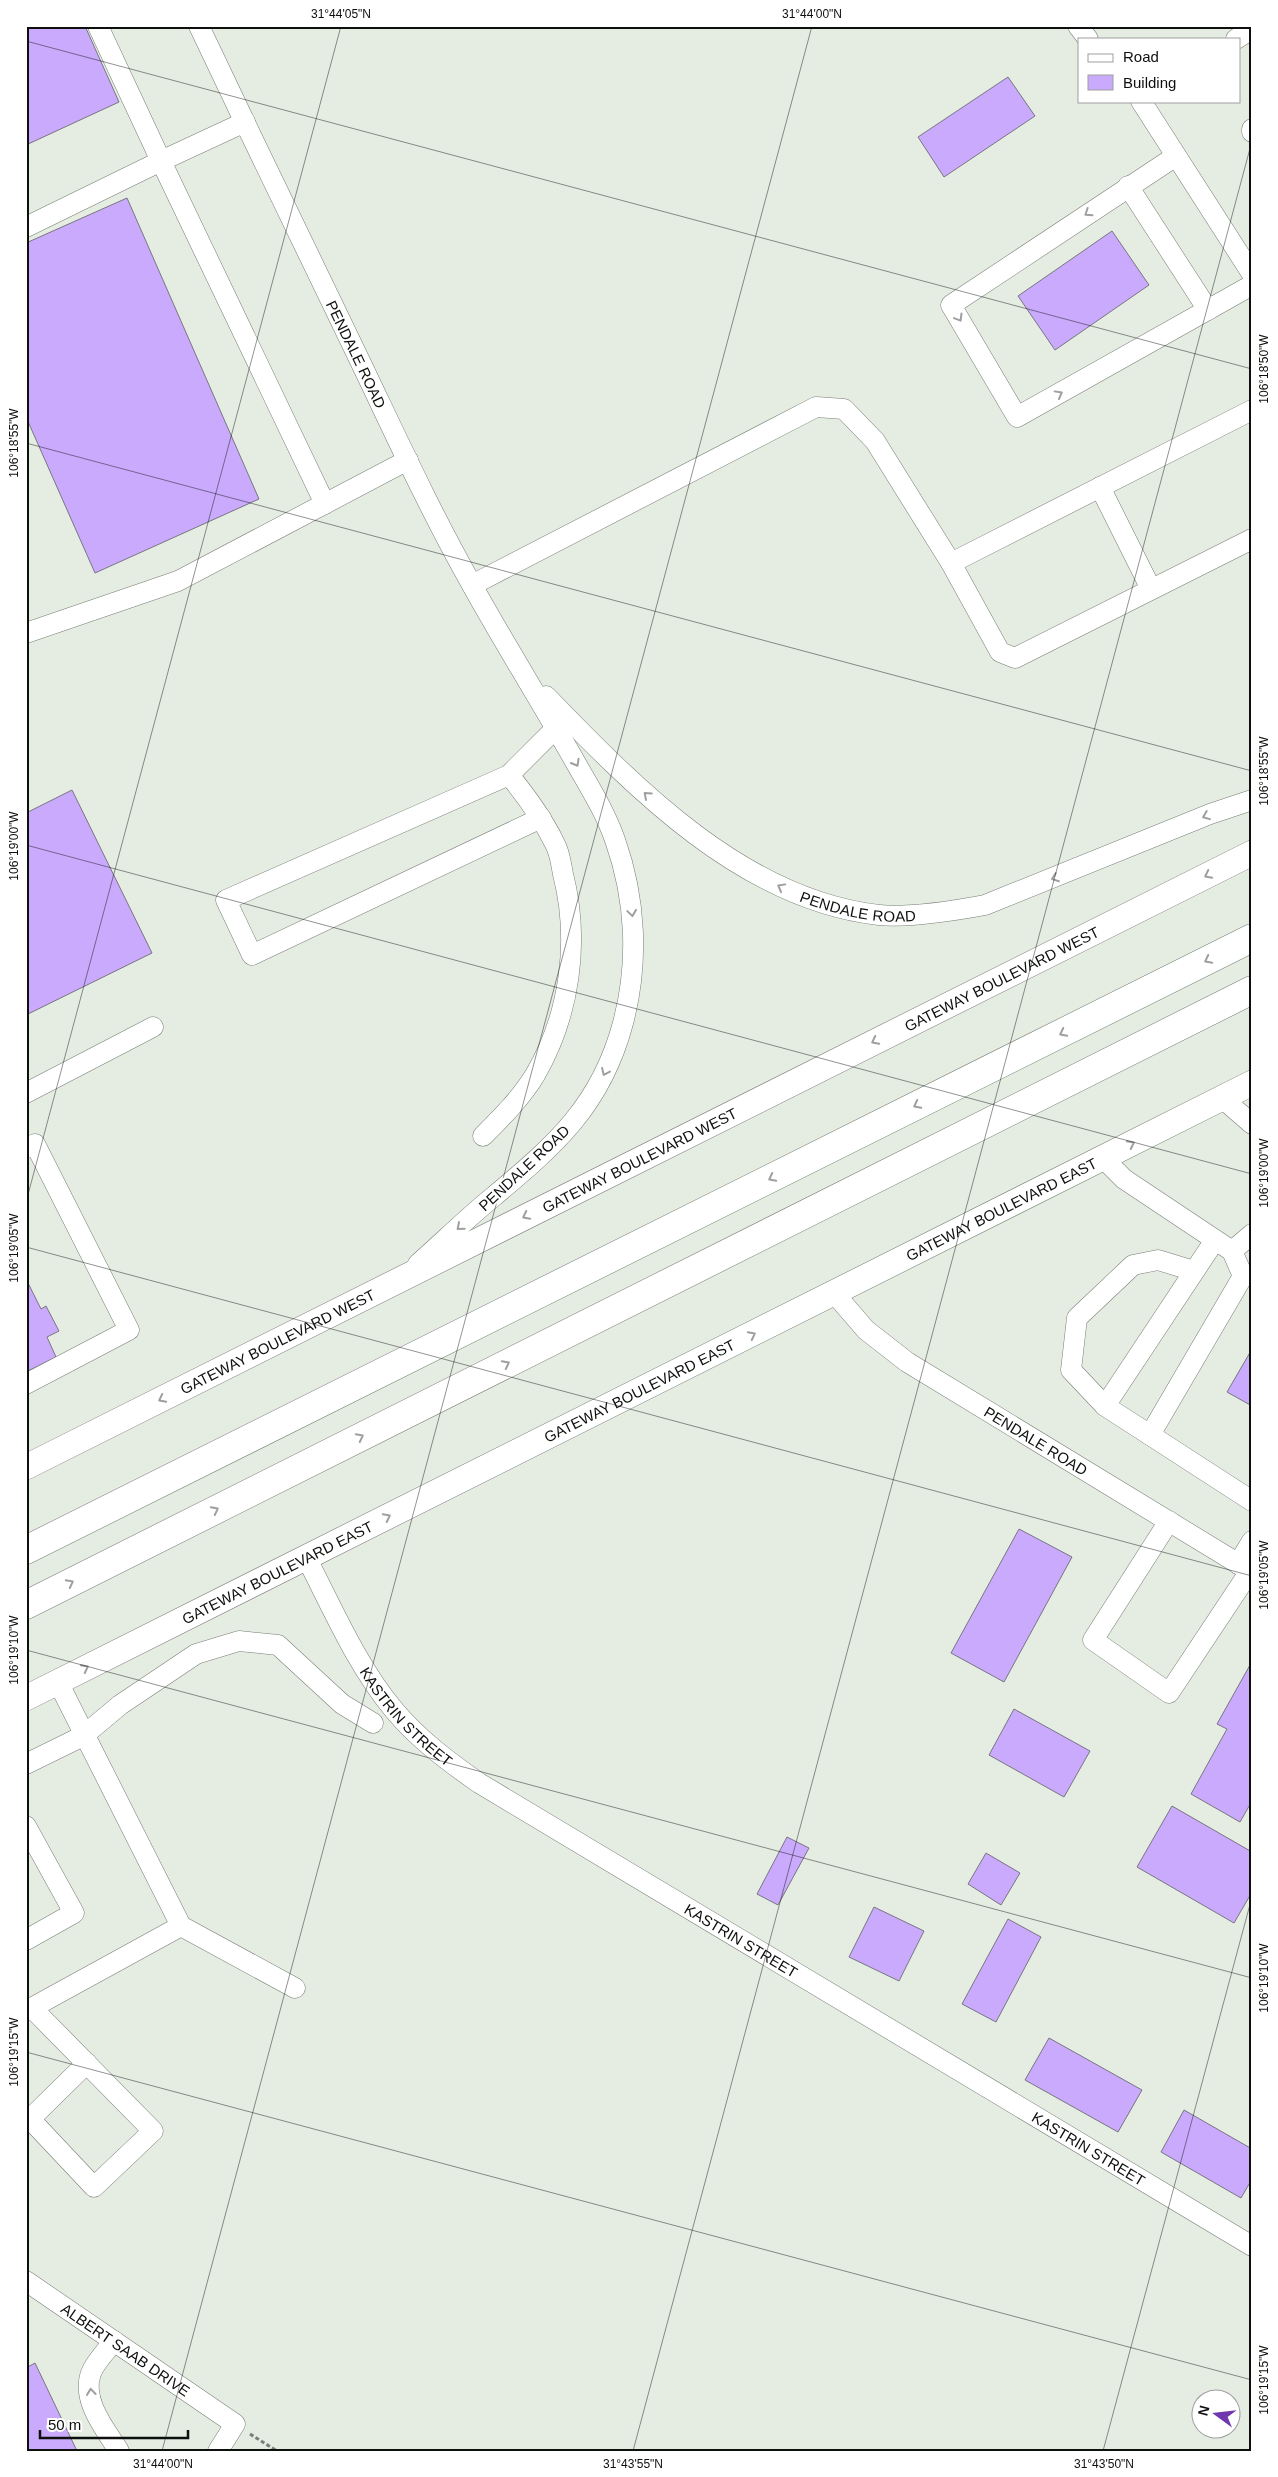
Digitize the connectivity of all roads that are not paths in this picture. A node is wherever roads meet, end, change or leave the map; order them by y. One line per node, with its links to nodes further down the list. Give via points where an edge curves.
1 (98, 26): 10 (street)
2 (199, 26): 8 (street, PENDALE ROAD)
3 (1078, 26): 5 (street)
4 (1252, 29): 6 (street)
5 (1087, 38)
6 (1238, 38)
7 (1142, 102): 9 (street)
8 (245, 122): 10 (street); 17 (street, PENDALE ROAD)
9 (1176, 156): 11 (street); 13 (street)
10 (161, 161): 12 (street); 19 (street)
11 (1128, 186): 15 (street); 15 (street, one-way to 15, via 951,305 1017,417)
12 (26, 227)
13 (1252, 274)
14 (1252, 285): 15 (street)
15 (1208, 310)
16 (1252, 410): 18 (street)
17 (408, 460): 19 (street); 22 (street, PENDALE ROAD)
18 (1100, 487): 21 (street); 23 (street)
19 (325, 504): 24 (street, via 178,581)
20 (1252, 539): 23 (street)
21 (951, 562): 22 (street, via 875,441 844,409 816,407); 23 (street, via 1000,652 1015,658)
22 (472, 585): 25 (street, PENDALE ROAD)
23 (1151, 589)
24 (26, 633)
25 (526, 674): 26 (street, PENDALE ROAD); 28 (street, PENDALE ROAD, one-way to 25, via 985,905 949,912 880,915 851,910 786,890 721,852 651,799 606,758)
26 (556, 728): 27 (street); 45 (street, PENDALE ROAD, one-way to 45, via 604,812 626,876 634,946 624,1022 594,1094 564,1135)
27 (509, 775): 29 (street); 29 (street, via 226,900 252,955)
28 (1252, 800)
29 (541, 818): 38 (street, via 556,846 568,894 573,937 568,982 552,1040 534,1076 508,1111)
30 (1252, 853): 45 (main road, GATEWAY BOULEVARD WEST, one-way to 45)
31 (1252, 938): 54 (highway, one-way to 54)
32 (1252, 990): 57 (highway, one-way to 32)
33 (153, 1027): 35 (street)
34 (1252, 1083): 36 (main road, GATEWAY BOULEVARD EAST)
35 (26, 1093)
36 (1222, 1098): 37 (street); 40 (main road, GATEWAY BOULEVARD EAST, one-way to 36)
37 (1252, 1124)
38 (483, 1136)
39 (26, 1148): 47 (street, via 35,1144 129,1330)
40 (1103, 1158): 42 (street, via 1124,1179); 46 (main road, GATEWAY BOULEVARD EAST)
41 (1252, 1234): 43 (street)
42 (1215, 1240): 43 (street); 44 (street)
43 (1232, 1251): 49 (street, via 1243,1276)
44 (1194, 1271): 48 (street); 48 (street, via 1158,1260 1133,1265 1077,1318 1071,1370)
45 (402, 1278): 50 (main road, GATEWAY BOULEVARD WEST, one-way to 50)
46 (834, 1293): 52 (street, PENDALE ROAD, via 866,1330 907,1362); 55 (main road, GATEWAY BOULEVARD EAST, one-way to 46)
47 (26, 1384)
48 (1105, 1406): 49 (street)
49 (1150, 1435): 51 (street)
50 (26, 1467)
51 (1252, 1501)
52 (1169, 1521): 56 (street, PENDALE ROAD); 56 (street, via 1094,1640 1169,1694)
53 (1252, 1541): 56 (street)
54 (26, 1550)
55 (306, 1557): 58 (main road, GATEWAY BOULEVARD EAST, one-way to 55); 69 (street, KASTRIN STREET, via 364,1668 413,1731 456,1767)
56 (1247, 1569)
57 (26, 1605)
58 (58, 1682): 59 (main road, GATEWAY BOULEVARD EAST); 61 (street)
59 (26, 1698)
60 (373, 1723): 61 (street, via 342,1704 278,1645 239,1641 196,1654 120,1705)
61 (83, 1736): 62 (street); 64 (street)
62 (26, 1764)
63 (26, 1826): 65 (street, via 74,1913)
64 (181, 1926): 66 (street); 67 (street)
65 (26, 1940)
66 (295, 1988)
67 (29, 2009): 68 (street)
68 (87, 2063): 68 (street, via 153,2131 94,2187 30,2120)
69 (1252, 2246)
70 (26, 2281): 71 (street, ALBERT SAAB DRIVE)
71 (114, 2341): 72 (street, one-way to 71, via 99,2420 89,2393 91,2372); 73 (street, ALBERT SAAB DRIVE, via 235,2424)
72 (119, 2451)
73 (218, 2451)

